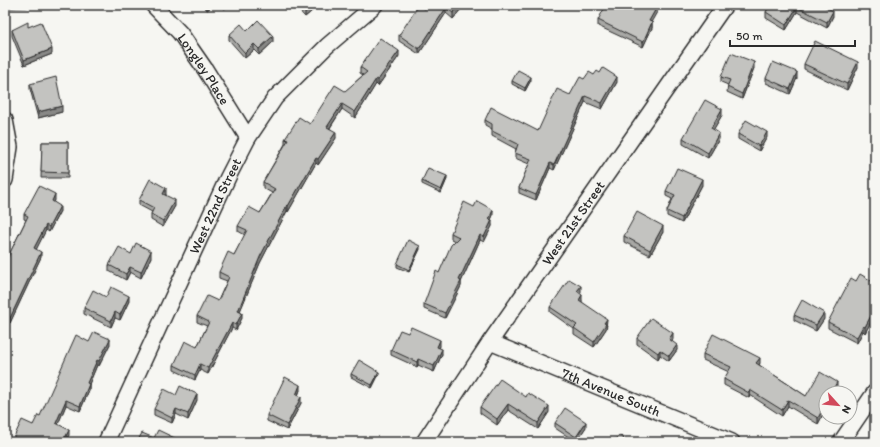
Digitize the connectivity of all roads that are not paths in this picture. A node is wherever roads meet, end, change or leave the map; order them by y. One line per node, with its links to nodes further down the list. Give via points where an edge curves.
1 (153, 5): 5 (street, Longley Place, via 180,33)
2 (375, 5): 5 (street, West 22nd Street, via 327,46 275,98)
3 (725, 5): 7 (street, West 21st Street)
4 (5, 120): 6 (street, via 10,147)
5 (248, 138): 9 (street, West 22nd Street)
6 (5, 180)
7 (490, 342): 10 (street, West 21st Street); 11 (street, 7th Avenue South)
8 (875, 392): 12 (street)
9 (106, 442)
10 (424, 442)
11 (732, 442)
12 (840, 442)

